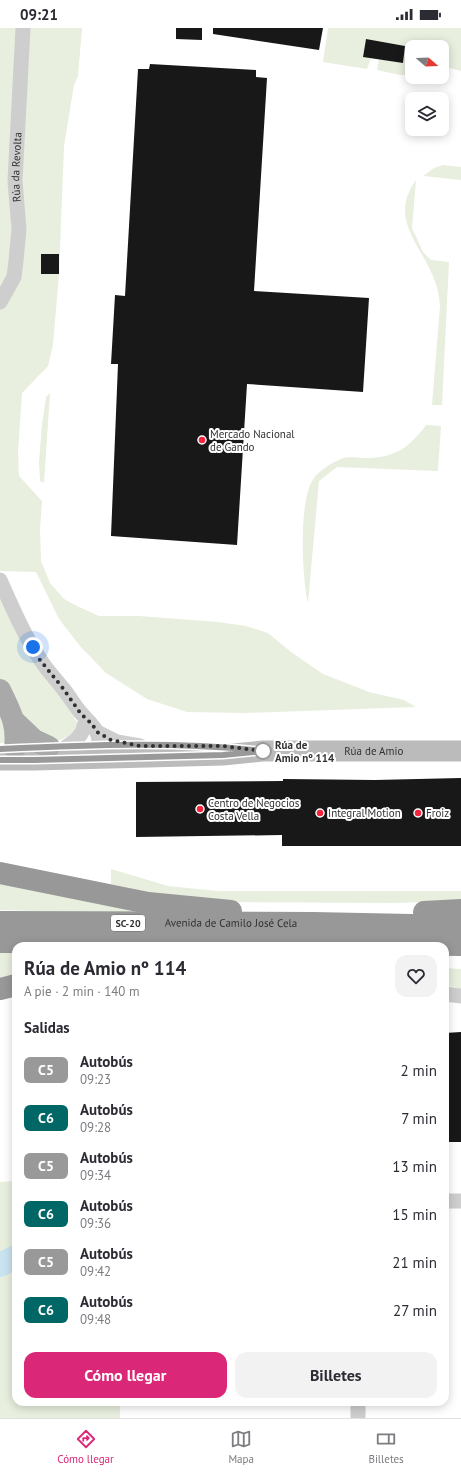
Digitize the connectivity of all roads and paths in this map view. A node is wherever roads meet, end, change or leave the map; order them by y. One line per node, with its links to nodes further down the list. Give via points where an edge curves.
1 (23, 28): 2 (street, Rúa da Revolta, via 15,181 19,229 17,253 14,277)
2 (0, 302)
3 (0, 580): 6 (street, via 18,621 40,660)
4 (0, 690): 5 (main road)
5 (14, 721): 7 (main road, via 34,740); 10 (main road, via 16,736)
6 (90, 729): 7 (street, Rúa de Amio); 8 (street, Rúa de Amio)
7 (55, 751): 8 (street, Rúa de Amio); 10 (street, Rúa de Amio)
8 (148, 751): 9 (street, Rúa de Amio, via 223,755 263,751)
9 (461, 751)
10 (4, 753)
11 (0, 873): 14 (highway, via 148,903 241,912)
12 (461, 910): 16 (highway, via 416,913)
13 (0, 922): 14 (highway, Avenida de Camilo José Cela / SC-20)
14 (256, 924): 16 (highway, Avenida de Camilo José Cela / SC-20, via 313,923)
15 (461, 926): 16 (highway, Avenida de Camilo José Cela / SC-20)
16 (410, 939): 19 (highway, Avenida de Camilo José Cela / SC-20); 20 (highway, Avenida de Camilo José Cela / SC-20)
17 (0, 942): 18 (highway, Avenida de Camilo José Cela / SC-20)
18 (12, 942)
19 (307, 942)
20 (432, 942)
21 (449, 944): 22 (highway, Avenida de Camilo José Cela / SC-20)
22 (461, 946)
23 (449, 958): 24 (highway)
24 (461, 959)
25 (12, 986): 26 (highway)
26 (0, 989)
27 (449, 994): 28 (street)
28 (461, 996)
29 (449, 1201): 30 (street)
30 (461, 1201)
31 (358, 1406): 32 (street)
32 (358, 1418)

